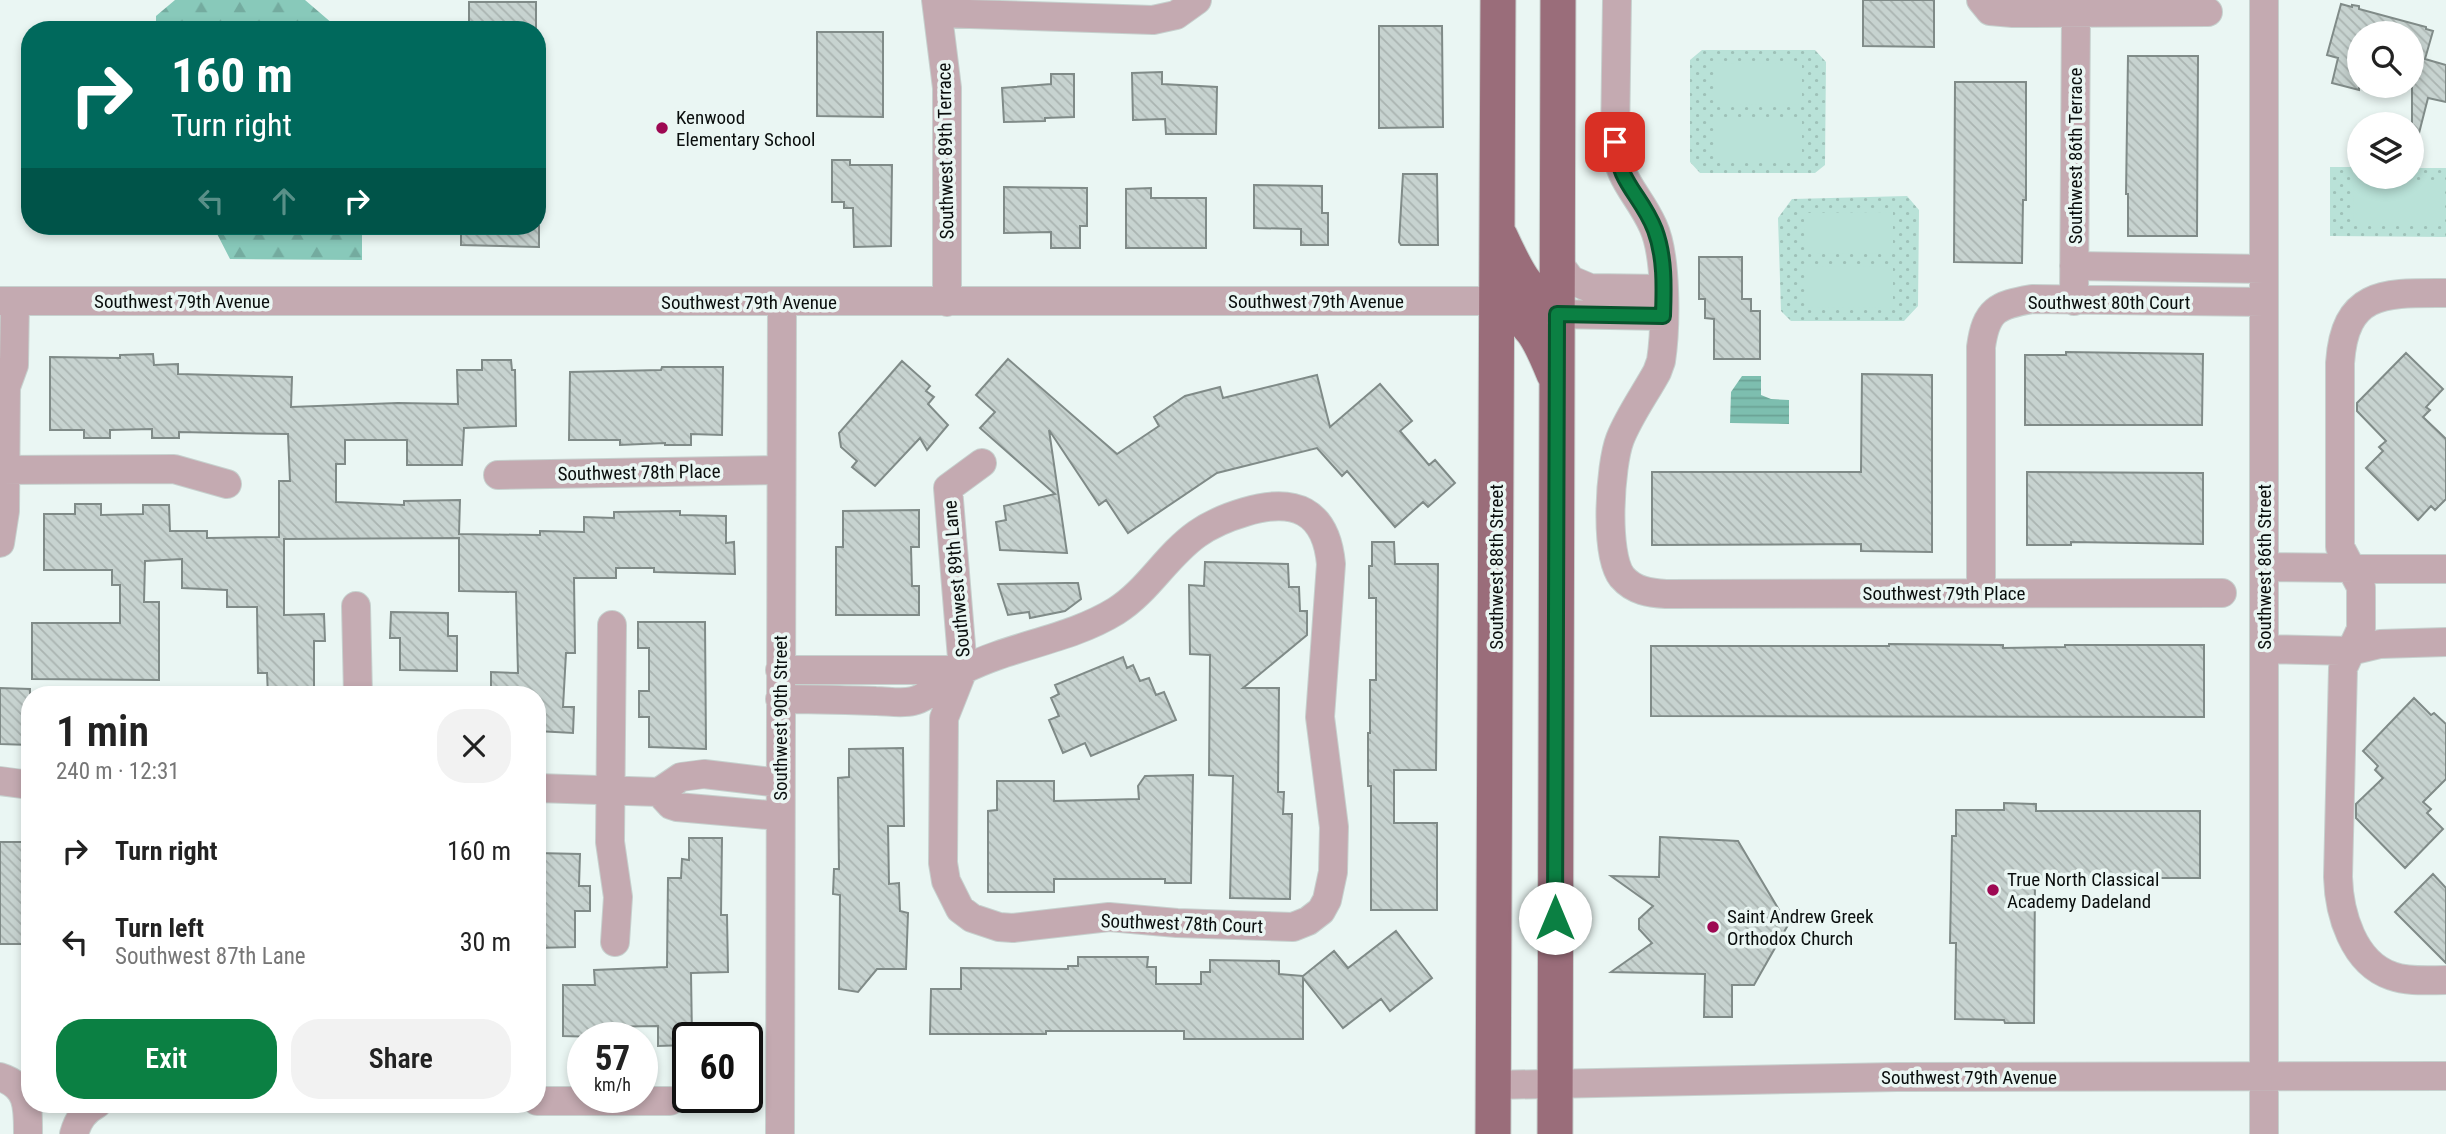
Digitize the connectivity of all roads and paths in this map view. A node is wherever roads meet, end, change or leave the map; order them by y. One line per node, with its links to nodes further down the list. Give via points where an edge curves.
1 (1498, 0): 10 (main road, Southwest 88th Street)
2 (1558, 0): 11 (main road)
3 (1617, 0): 20 (street, Southwest 79th Place, via 1617,163 1655,230 1661,250)
4 (1981, 0): 8 (street, via 1994,12)
5 (2264, 0): 13 (street, Southwest 86th Street)
6 (1196, 1): 7 (street, via 1176,15 1153,20)
7 (937, 6): 19 (street, Southwest 89th Terrace, via 947,88)
8 (2076, 12): 9 (street); 12 (street, Southwest 86th Terrace)
9 (2208, 12)
10 (1497, 229): 16 (main road, Southwest 88th Street); 22 (main road, via 1516,271 1533,295)
11 (1556, 260): 20 (street, via 1572,279 1590,288); 22 (main road)
12 (2074, 266): 13 (street, Southwest 80th Court); 17 (street, Southwest 86th Terrace)
13 (2264, 269): 21 (street, Southwest 86th Street)
14 (2446, 293): 32 (street, via 2373,299 2345,331 2340,363 2340,543)
15 (8, 301): 18 (street, Southwest 79th Avenue); 23 (street, via 14,365)
16 (1497, 301): 19 (street, Southwest 79th Avenue); 24 (main road, via 1522,317 1540,341); 59 (main road, Southwest 88th Street)
17 (2074, 301): 21 (street, Southwest 80th Court); 34 (street, Southwest 80th Court, via 2032,299 2002,306 1988,319 1981,347)
18 (782, 302): 19 (street, Southwest 79th Avenue); 27 (street, Southwest 90th Street)
19 (947, 302)
20 (1663, 302): 22 (street); 34 (street, Southwest 79th Place, via 1663,349 1657,372 1621,437 1613,472 1611,536 1621,575 1640,590 1667,594)
21 (2264, 302): 31 (street, Southwest 86th Street)
22 (1557, 314): 24 (main road)
23 (3, 379): 26 (street)
24 (1557, 380): 58 (main road)
25 (982, 463): 42 (street, Southwest 89th Lane, via 948,488)
26 (3, 470): 29 (street, via 174,469); 30 (street, via 5,511)
27 (780, 470): 28 (street, Southwest 78th Place); 41 (street, Southwest 90th Street)
28 (498, 475)
29 (226, 484)
30 (0, 543)
31 (2265, 567): 32 (street); 39 (street, Southwest 86th Street)
32 (2350, 567): 33 (street); 40 (street, via 2361,587 2361,629)
33 (2446, 569)
34 (1981, 592): 35 (street, Southwest 79th Place)
35 (2222, 593)
36 (356, 606): 43 (street)
37 (612, 625): 49 (street)
38 (2446, 642): 40 (street, via 2380,644)
39 (2264, 649): 40 (street); 55 (street, Southwest 86th Street)
40 (2351, 651): 54 (street, via 2343,668 2339,785 2337,877 2343,912 2362,954 2383,972 2401,978)
41 (780, 670): 42 (street, Southwest 89th Lane); 44 (street, Southwest 90th Street)
42 (963, 670): 44 (street, Southwest 89th Lane, via 914,701); 52 (street, Southwest 89th Lane, via 944,718 943,863); 52 (street, Southwest 78th Court, via 1100,620 1139,594 1197,534 1234,516 1289,506 1312,517 1325,535 1330,554 1329,609 1320,717 1334,857 1331,886 1321,911 1293,927 1109,917 1013,928 984,924)
43 (358, 686)
44 (780, 699): 46 (street, Southwest 90th Street)
45 (0, 781): 47 (street)
46 (780, 783): 50 (street, via 704,774 681,777); 51 (street, Southwest 90th Street)
47 (21, 784)
48 (546, 788): 49 (street)
49 (611, 791): 50 (street); 53 (street, via 610,842 618,897)
50 (659, 792): 51 (street, via 671,806)
51 (780, 816): 67 (street, Southwest 90th Street)
52 (960, 909)
53 (615, 942)
54 (2446, 980)
55 (2264, 1076): 56 (street, Southwest 79th Avenue); 58 (street, Southwest 79th Avenue); 70 (street, Southwest 86th Street)
56 (2446, 1076)
57 (0, 1077): 60 (street)
58 (1555, 1084): 59 (street, Southwest 79th Avenue); 69 (main road)
59 (1493, 1085): 68 (main road, Southwest 88th Street)
60 (21, 1092)
61 (546, 1101): 62 (street)
62 (670, 1101)
63 (27, 1113): 65 (street)
64 (84, 1113): 66 (street)
65 (28, 1134)
66 (74, 1134)
67 (780, 1134)
68 (1493, 1134)
69 (1555, 1134)
70 (2264, 1134)

